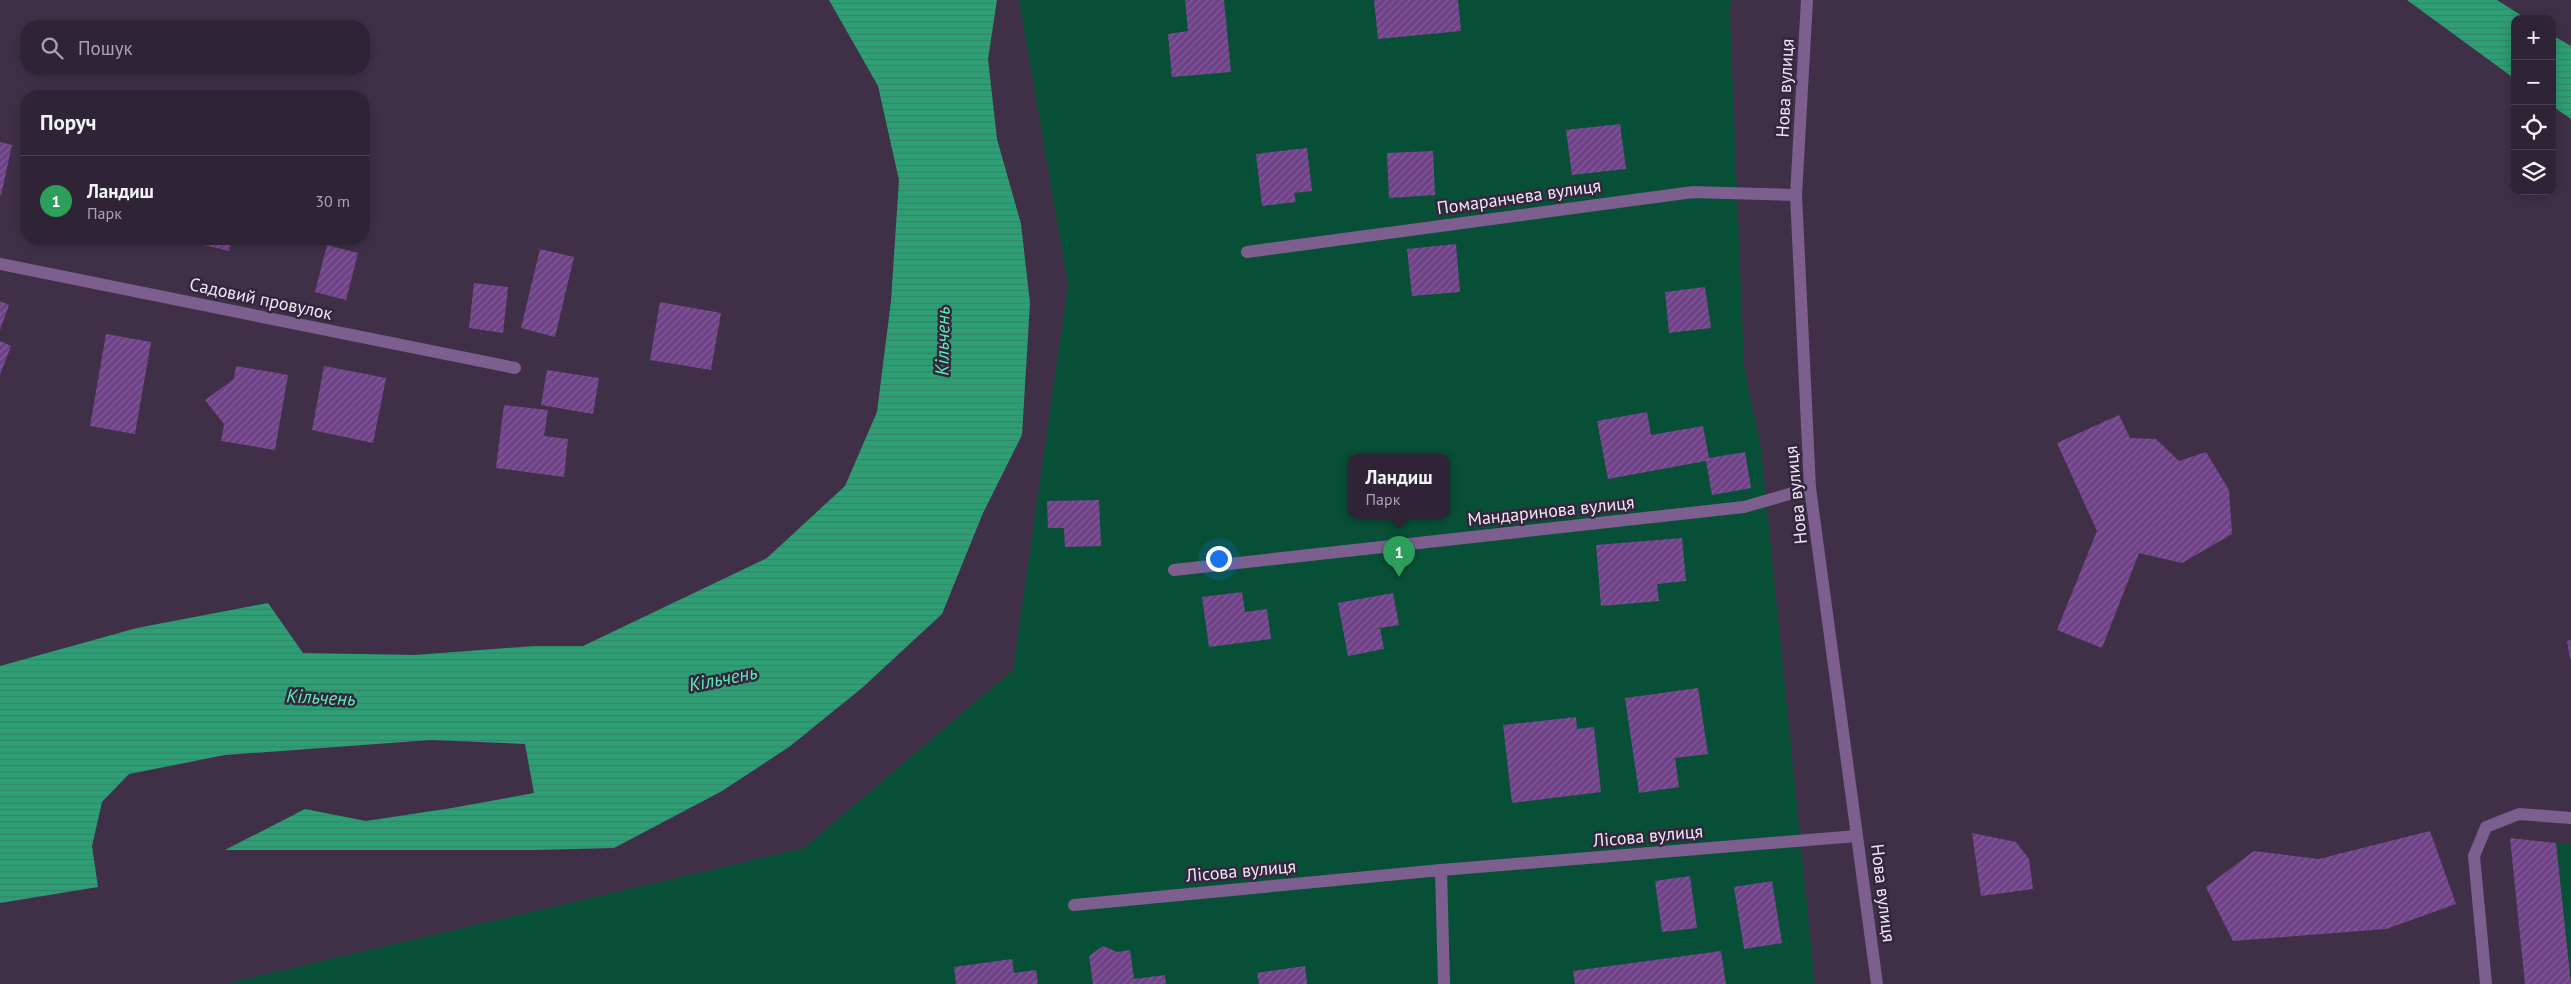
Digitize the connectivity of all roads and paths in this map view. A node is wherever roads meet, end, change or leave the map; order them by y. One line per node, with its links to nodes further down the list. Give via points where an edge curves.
1 (1807, 0): 2 (street, Нова вулиця)
2 (1796, 195): 3 (street, Помаранчева вулиця, via 1693,192); 6 (street, Нова вулиця)
3 (1247, 252)
4 (0, 264): 5 (street, Садовий провулок)
5 (515, 368)
6 (1810, 488): 7 (street, Мандаринова вулиця, via 1744,507); 9 (street, Нова вулиця)
7 (1174, 570)
8 (2571, 818): 14 (street, via 2519,814 2486,827 2474,856)
9 (1858, 836): 10 (street, Лісова вулиця); 13 (street, Нова вулиця)
10 (1441, 870): 11 (street, Лісова вулиця); 12 (street)
11 (1074, 905)
12 (1444, 984)
13 (1877, 984)
14 (2486, 984)

